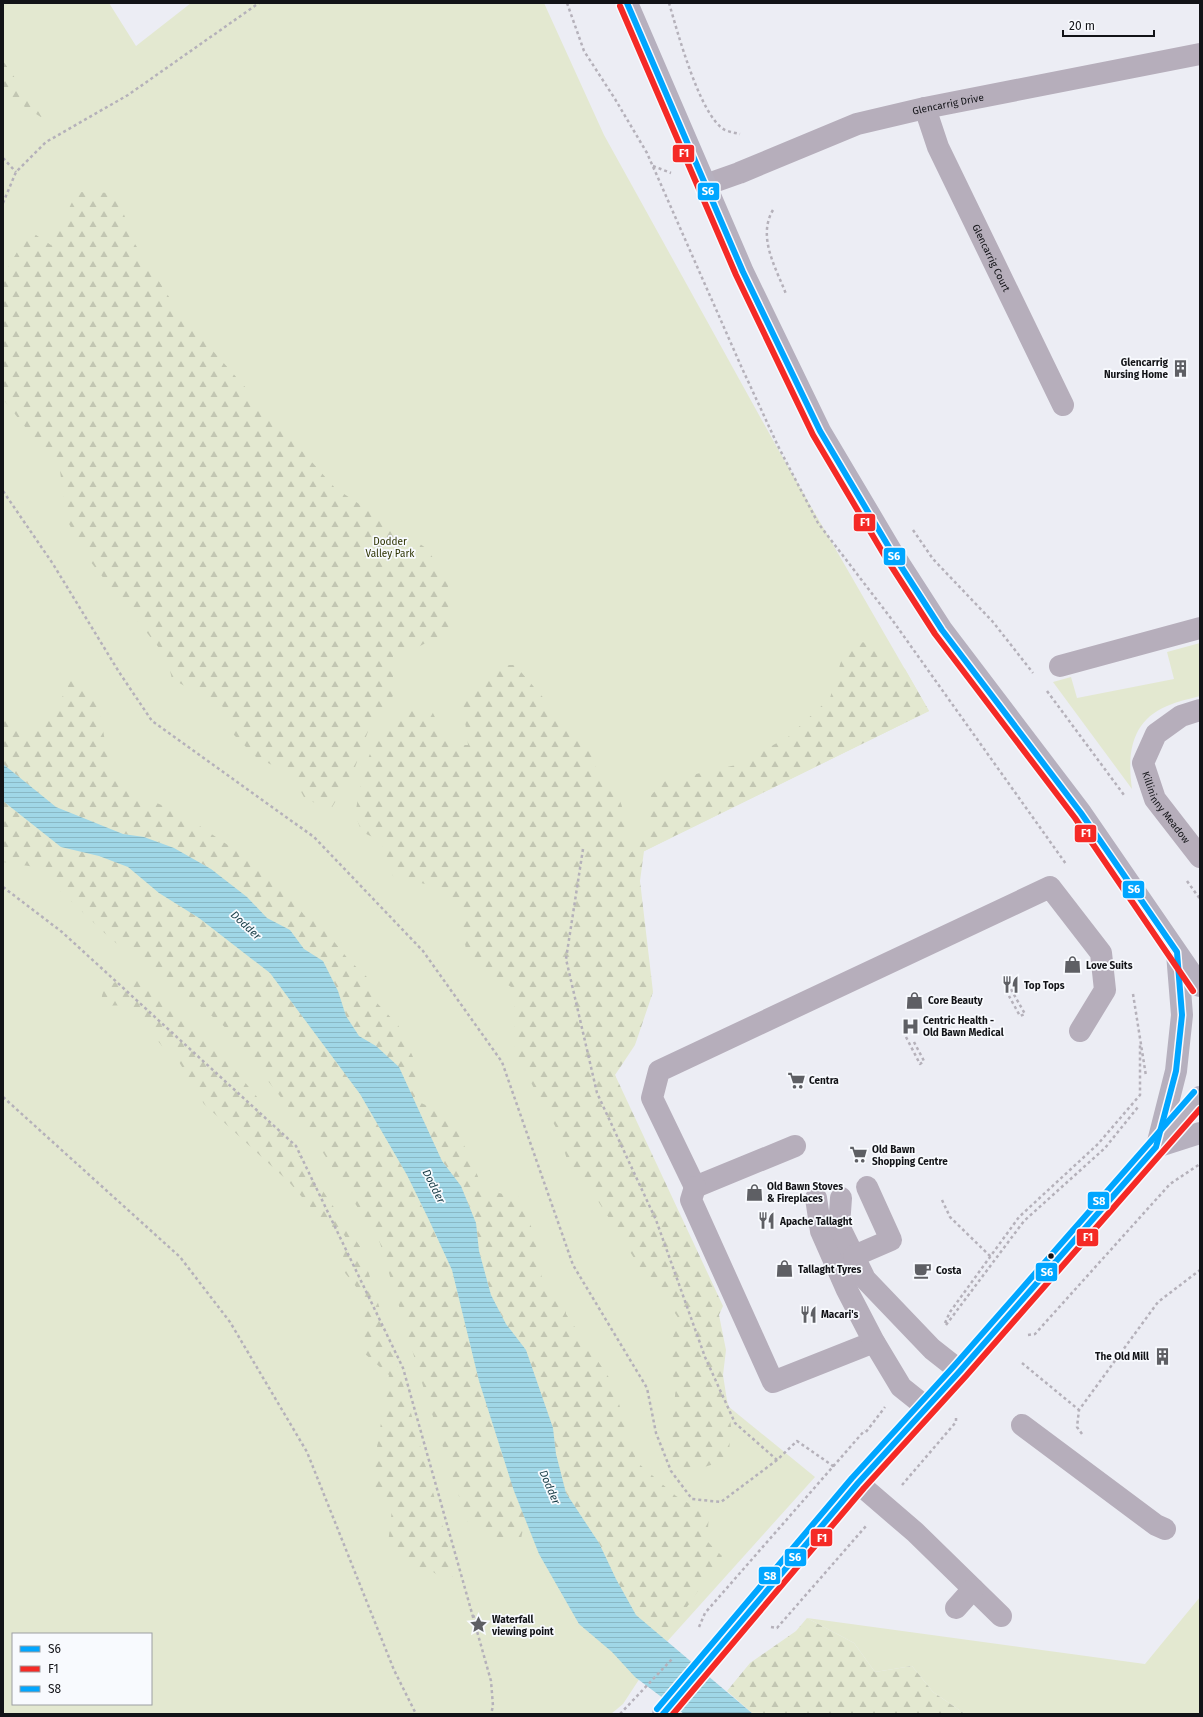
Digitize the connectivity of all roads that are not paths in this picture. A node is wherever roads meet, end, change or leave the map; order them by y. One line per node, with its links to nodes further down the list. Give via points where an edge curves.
1 (627, 3): 4 (main road)
2 (1200, 54): 3 (street, Glencarrig Drive)
3 (925, 108): 4 (street, Glencarrig Drive, via 857,124); 5 (street, Glencarrig Court, via 938,147)
4 (705, 186): 10 (main road, via 743,272 820,431 893,554 942,630 1081,813)
5 (1063, 404)
6 (1200, 628): 7 (street)
7 (1060, 666)
8 (1200, 710): 9 (street, Killininny Meadow, via 1180,716 1156,734 1143,763 1155,799)
9 (1200, 857)
10 (1177, 952): 11 (main road); 12 (main road); 17 (main road, via 1181,1022 1176,1071)
11 (1200, 955)
12 (1200, 986)
13 (1080, 1031): 18 (street, via 1105,990 1101,952 1050,887 659,1071 652,1098)
14 (1200, 1097): 17 (main road)
15 (1200, 1133): 17 (main road)
16 (795, 1146): 18 (street)
17 (1156, 1147): 24 (main road)
18 (695, 1187): 23 (street, via 691,1200 773,1382)
19 (867, 1187): 22 (street, via 891,1240)
20 (816, 1198): 23 (street, via 821,1231)
21 (841, 1198): 22 (street, via 839,1226)
22 (854, 1256): 24 (street, via 865,1280 932,1348)
23 (874, 1342): 25 (street, via 902,1387)
24 (960, 1372): 25 (main road)
25 (926, 1407): 27 (main road)
26 (1022, 1425): 28 (street, via 1156,1525)
27 (858, 1483): 29 (street, via 915,1532); 32 (main road)
28 (1165, 1529)
29 (973, 1589): 30 (street); 31 (street)
30 (956, 1608)
31 (1001, 1616)
32 (663, 1714)

